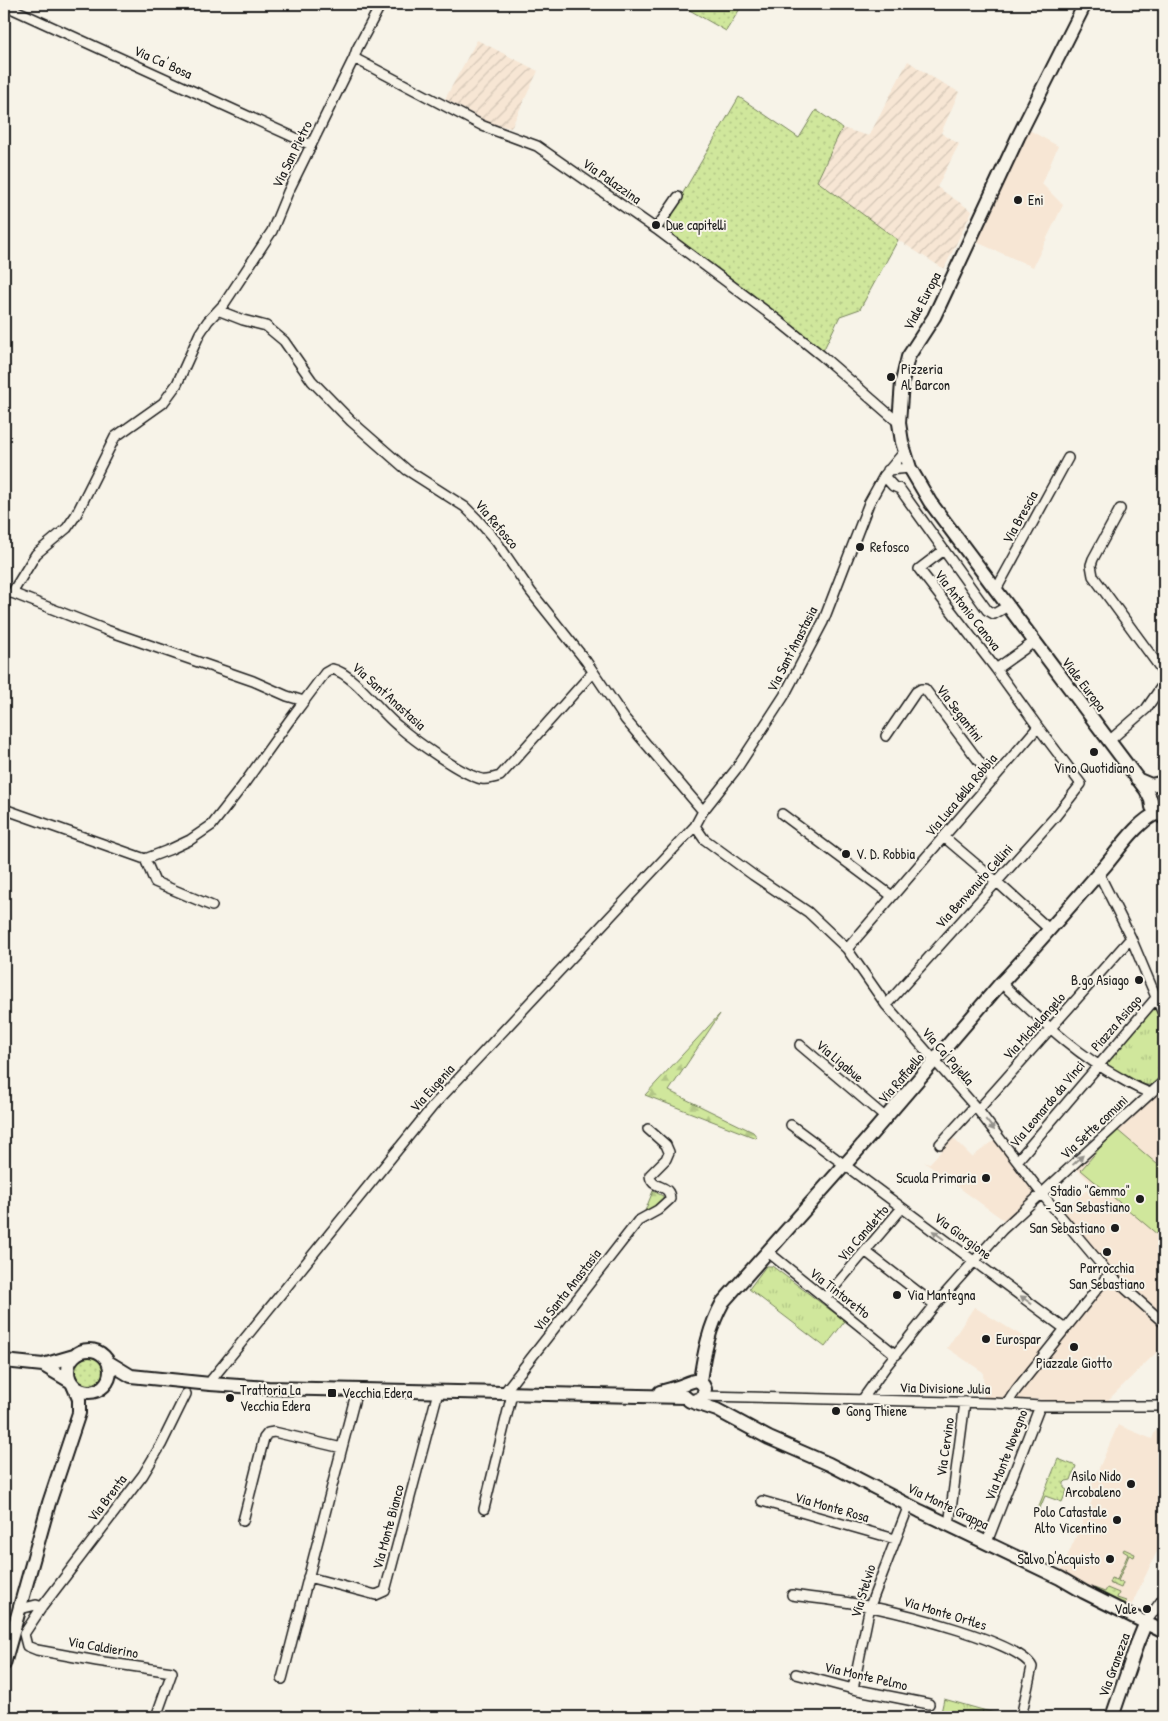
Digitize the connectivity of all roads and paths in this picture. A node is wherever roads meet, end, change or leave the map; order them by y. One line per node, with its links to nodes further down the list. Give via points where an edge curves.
1 (381, 4): 4 (street, Via San Pietro)
2 (1085, 4): 9 (main road, Viale Europa, via 1018,137 934,317 908,357 902,382)
3 (4, 5): 5 (street, Via Ca' Bosa)
4 (354, 58): 5 (street, Via San Pietro); 7 (street, Via Palazzina, via 483,126 537,146)
5 (311, 145): 8 (street, Via San Pietro, via 272,231)
6 (678, 197): 7 (street)
7 (656, 229): 9 (street, Via Palazzina, via 775,318)
8 (220, 311): 17 (street, via 200,333 176,384 163,403 115,437 76,516 67,528 36,554); 21 (street, Via Refosco, via 266,326 284,342 312,381 351,421 407,470 465,507 496,541)
9 (899, 423): 10 (main road, Viale Europa)
10 (905, 450): 12 (main road, Viale Europa); 13 (street, Via Sant'Anastasia)
11 (1068, 458): 16 (street, Via Brescia)
12 (910, 468): 13 (street); 16 (main road, Viale Europa, via 930,502)
13 (886, 473): 15 (street); 34 (street, Via Sant'Anastasia, via 869,503 823,622 784,696 737,768)
14 (1120, 509): 22 (street, via 1093,559 1093,576)
15 (944, 550): 18 (street, via 988,610 994,614); 20 (street, Via Antonio Canova, via 919,569)
16 (996, 590): 18 (main road, Viale Europa)
17 (8, 593): 24 (street)
18 (1008, 606): 19 (main road, Viale Europa)
19 (1034, 642): 20 (street, Via Antonio Canova); 27 (main road, Viale Europa)
20 (996, 669): 25 (street, Via Antonio Canova)
21 (593, 672): 24 (street, Via Sant'Anastasia, via 500,776 488,779 480,779 444,760 397,726 338,670 325,673); 34 (street, Via Refosco, via 625,719)
22 (1164, 673)
23 (1164, 683): 27 (street, via 1146,709)
24 (304, 701): 38 (street, Via Sant'Anastasia, via 212,825 171,850)
25 (1038, 727): 29 (street, Via Luca della Robbia); 31 (street, Via Antonio Canova)
26 (886, 736): 29 (street, Via Segantini, via 916,692 925,689)
27 (1109, 741): 28 (main road, Viale Europa)
28 (1137, 778): 30 (main road, via 1145,784); 33 (main road, Viale Europa)
29 (993, 780): 37 (street, Via Luca della Robbia)
30 (1163, 783): 33 (main road, via 1153,789)
31 (1081, 784): 40 (street, Via Benvenuto Cellini)
32 (4, 809): 38 (street)
33 (1158, 810): 39 (main road, Via Raffaello, via 1147,815)
34 (703, 811): 36 (street, Via Sant'Anastasia)
35 (782, 814): 41 (street)
36 (695, 826): 45 (street, Via Ca' Pajella, via 704,839 808,912); 80 (street, Via Eugenia, via 433,1106)
37 (944, 838): 40 (street); 41 (street, Via Luca della Robbia)
38 (145, 859): 42 (street, via 155,882)
39 (1098, 875): 43 (main road, Via Raffaello); 44 (street)
40 (997, 882): 43 (street); 48 (street, Via Benvenuto Cellini)
41 (892, 896): 45 (street, Via Luca della Robbia)
42 (212, 906)
43 (1049, 929): 46 (main road, Via Raffaello)
44 (1131, 938): 47 (street); 50 (street, Via Michelangelo)
45 (847, 949): 48 (street, Via Ca' Pajella)
46 (1001, 983): 50 (street); 52 (main road, Via Raffaello)
47 (1156, 998): 49 (street); 53 (street, Piazza Asiago)
48 (886, 1005): 52 (street, Via Ca' Pajella)
49 (1164, 1016)
50 (1050, 1028): 53 (street); 56 (street, Via Michelangelo)
51 (800, 1045): 57 (street, Via Ligabue)
52 (935, 1062): 56 (street, Via Ca' Pajella); 57 (main road, Via Raffaello)
53 (1097, 1066): 55 (street, Piazza Asiago); 61 (street, Via Leonardo da Vinci)
54 (1163, 1086): 55 (street, Via Sette comuni)
55 (1151, 1093): 63 (street, Via Sette comuni, one-way to 55)
56 (976, 1108): 60 (street, Via Michelangelo); 61 (street, Via Ca' Pajella, one-way to 61)
57 (886, 1118): 62 (main road, Via Raffaello)
58 (791, 1125): 62 (street, Via Giorgione)
59 (648, 1129): 86 (street, Via Santa Anastasia, via 666,1144 669,1152 650,1175 650,1181 667,1190 670,1199 638,1221)
60 (940, 1144)
61 (1018, 1160): 63 (street, Via Ca' Pajella)
62 (845, 1165): 64 (street, Via Giorgione); 66 (main road, Via Raffaello)
63 (1042, 1194): 67 (street, via 1002,1230); 68 (street, Via Ca' Pajella)
64 (902, 1208): 65 (street, Via Canaletto); 67 (street, Via Giorgione, one-way to 64)
65 (865, 1251): 69 (street, Via Canaletto); 70 (street)
66 (768, 1252): 69 (street, Via Tintoretto); 83 (main road, Via Raffaello, via 723,1302 716,1315)
67 (974, 1262): 70 (street); 72 (street, Via Giorgione, one-way to 67)
68 (1109, 1274): 71 (street, Via Ca' Pajella); 72 (street)
69 (825, 1298): 73 (street, Via Tintoretto)
70 (935, 1305): 73 (street)
71 (1164, 1323)
72 (1065, 1329): 89 (street, via 1016,1390)
73 (896, 1355): 87 (street)
74 (74, 1356): 76 (main road, via 92,1350); 77 (main road); 79 (main road, via 68,1368)
75 (4, 1361): 77 (main road)
76 (108, 1362): 78 (main road); 81 (main road, via 110,1374)
77 (43, 1365): 79 (main road)
78 (131, 1376): 80 (main road); 81 (main road)
79 (71, 1383): 81 (main road, via 83,1392 95,1392); 92 (main road, via 79,1399)
80 (210, 1384): 82 (main road)
81 (103, 1387): 92 (main road)
82 (357, 1390): 84 (main road); 93 (street)
83 (695, 1390): 86 (main road, via 648,1396); 87 (street, Via Divisione Julia, via 724,1397); 95 (main road, Via Monte Grappa, via 717,1410 769,1438)
84 (438, 1392): 86 (main road); 101 (street, Via Monte Bianco, via 385,1591 376,1594)
85 (186, 1394): 105 (street, Via Brenta, via 143,1475)
86 (508, 1394): 96 (street)
87 (862, 1400): 88 (street, Via Divisione Julia)
88 (965, 1402): 89 (street, Via Divisione Julia); 98 (street, Via Cervino)
89 (1010, 1404): 90 (street, Via Divisione Julia)
90 (1040, 1406): 91 (street, Via Divisione Julia); 100 (street, Via Monte Novegno)
91 (1164, 1406)
92 (79, 1413): 102 (main road, via 49,1503)
93 (342, 1448): 97 (street, via 268,1433); 101 (street)
94 (762, 1501): 99 (street, Via Monte Rosa)
95 (909, 1505): 98 (main road, Via Monte Grappa); 99 (street, Via Stelvio)
96 (484, 1509)
97 (243, 1521)
98 (949, 1525): 100 (main road, Via Monte Grappa)
99 (895, 1539): 106 (street, Via Stelvio)
100 (987, 1542): 108 (main road, Via Monte Grappa)
101 (308, 1577): 112 (street)
102 (26, 1589): 105 (street); 107 (main road)
103 (792, 1595): 106 (street, Via Monte Ortles)
104 (1164, 1597): 108 (street)
105 (39, 1606): 107 (street); 115 (street, Via Caldierino, via 25,1630 27,1646 172,1672)
106 (870, 1606): 113 (street, Via Stelvio); 116 (street, Via Monte Ortles, via 944,1624 1026,1659 1032,1667)
107 (20, 1609): 110 (main road)
108 (1146, 1622): 109 (main road, Via Monte Grappa); 117 (main road, Via Granezza)
109 (1164, 1632)
110 (4, 1664)
111 (796, 1674): 113 (street, Via Monte Pelmo)
112 (282, 1679)
113 (853, 1689): 114 (street, Via Monte Pelmo)
114 (929, 1704)
115 (156, 1717)
116 (1021, 1717)
117 (1112, 1717)

